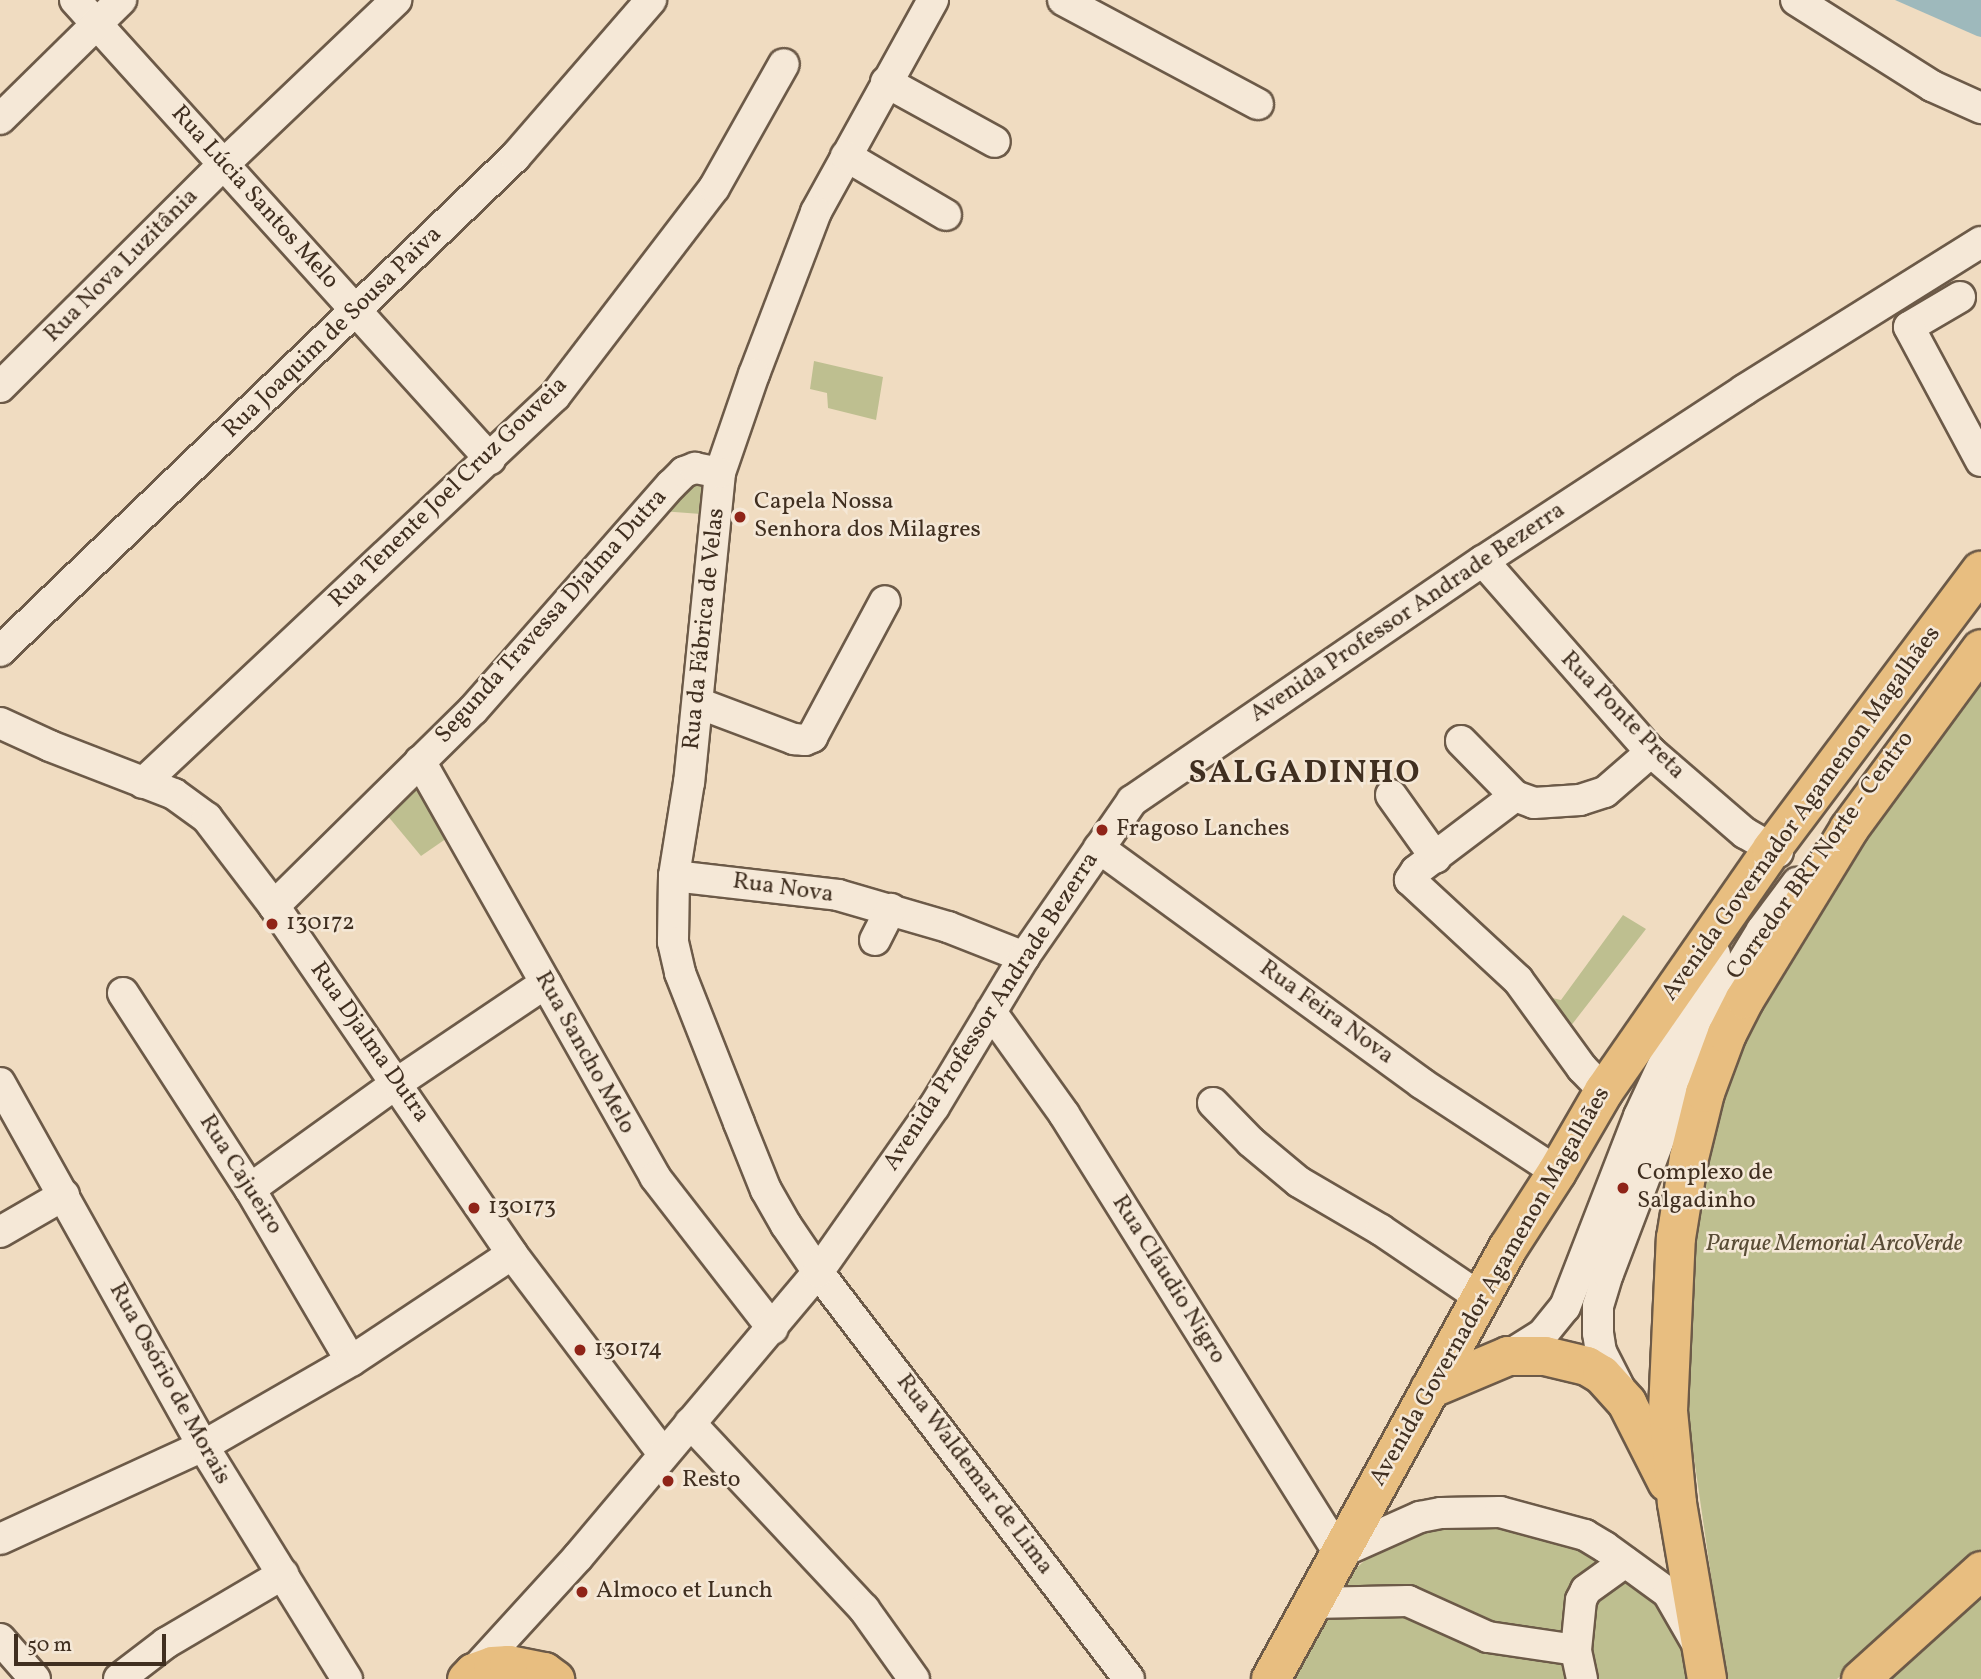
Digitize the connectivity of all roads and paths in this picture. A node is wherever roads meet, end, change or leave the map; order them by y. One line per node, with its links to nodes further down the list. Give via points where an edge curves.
1 (75, 0): 8 (street, Rua Lúcia Santos Melo)
2 (121, 0): 8 (street)
3 (396, 0): 16 (street, Rua Nova Luzitânia)
4 (651, 0): 20 (street, Rua Joaquim de Sousa Paiva, via 515,157)
5 (933, 0): 10 (street, Rua da Fábrica de Velas)
6 (1063, 0): 11 (street)
7 (1796, 0): 12 (street, via 1932,86)
8 (96, 24): 13 (street); 16 (street, Rua Lúcia Santos Melo)
9 (784, 64): 22 (street, Rua Tenente Joel Cruz Gouveia, via 714,188 555,396)
10 (886, 82): 14 (street); 15 (street, Rua da Fábrica de Velas)
11 (1258, 104)
12 (1981, 108)
13 (0, 119)
14 (995, 142)
15 (846, 156): 17 (street); 24 (street, Rua da Fábrica de Velas, via 816,212)
16 (224, 164): 20 (street, Rua Lúcia Santos Melo); 21 (street, Rua Nova Luzitânia)
17 (946, 215)
18 (1981, 242): 25 (street, Avenida Professor Andrade Bezerra)
19 (1959, 297): 23 (street, via 1909,327)
20 (356, 311): 22 (street, Rua Lúcia Santos Melo); 31 (street, Rua Joaquim de Sousa Paiva)
21 (0, 387)
22 (490, 458): 37 (street, Rua Tenente Joel Cruz Gouveia)
23 (1981, 461)
24 (720, 473): 32 (street, Rua da Fábrica de Velas); 36 (street, Segunda Travessa Djalma Dutra, via 701,467 684,472 473,710)
25 (1483, 561): 35 (street, Rua Ponte Preta); 40 (street, Avenida Professor Andrade Bezerra, via 1132,801)
26 (1981, 571): 41 (highway, Avenida Governador Agamenon Magalhães)
27 (1981, 590): 41 (street, Corredor BRT Norte - Centro)
28 (885, 601): 32 (street, via 812,737 794,739)
29 (1981, 634): 66 (street, Corredor BRT Norte - Centro, via 1762,930 1700,1032 1598,1306 1601,1352)
30 (1981, 649): 70 (highway, Avenida Governador Agamenon Magalhães, via 1849,829 1745,999 1714,1064 1689,1158 1676,1238 1668,1411)
31 (0, 651)
32 (698, 703): 43 (street, Rua da Fábrica de Velas)
33 (0, 723): 37 (street, Rua Djalma Dutra)
34 (1461, 741): 39 (street)
35 (1651, 752): 39 (street, via 1605,792 1560,803 1534,803); 41 (street, Rua Ponte Preta, via 1723,815)
36 (420, 761): 44 (street, Segunda Travessa Djalma Dutra); 48 (street, Rua Sancho Melo)
37 (143, 783): 44 (street, Rua Djalma Dutra, via 174,794 207,818)
38 (1391, 795): 42 (street)
39 (1515, 796): 42 (street)
40 (1099, 848): 47 (street, Avenida Professor Andrade Bezerra); 55 (street, Rua Feira Nova, via 1421,1083)
41 (1775, 850): 53 (highway, Avenida Governador Agamenon Magalhães); 63 (street, Corredor BRT Norte - Centro, via 1733,919 1639,1116 1565,1307 1542,1335)
42 (1436, 858): 53 (street, via 1411,878 1411,883 1518,980)
43 (674, 876): 45 (street, Rua Nova, via 838,895); 60 (street, Rua da Fábrica de Velas, via 673,942 680,973 766,1190)
44 (274, 906): 52 (street, Rua Djalma Dutra)
45 (891, 909): 46 (street); 47 (street, Rua Nova)
46 (875, 940)
47 (1024, 957): 50 (street, Avenida Professor Andrade Bezerra)
48 (546, 983): 52 (street); 62 (street, Rua Sancho Melo, via 655,1177)
49 (123, 993): 56 (street, Rua Cajueiro)
50 (991, 1012): 60 (street, Avenida Professor Andrade Bezerra, via 934,1107); 72 (street, Rua Cláudio Nigro, via 1065,1114)
51 (0, 1083): 57 (street, Rua Osório de Morais)
52 (397, 1083): 56 (street); 59 (street, Rua Djalma Dutra)
53 (1604, 1091): 55 (highway, Avenida Governador Agamenon Magalhães)
54 (1213, 1103): 61 (street, via 1299,1182 1381,1230)
55 (1557, 1172): 61 (highway, Avenida Governador Agamenon Magalhães)
56 (250, 1189): 64 (street, Rua Cajueiro)
57 (64, 1195): 58 (street); 68 (street, Rua Osório de Morais)
58 (0, 1232)
59 (512, 1254): 64 (street); 69 (street, Rua Djalma Dutra)
60 (818, 1272): 62 (street, Avenida Professor Andrade Bezerra); 86 (street, Rua Waldemar de Lima)
61 (1481, 1298): 65 (highway, Avenida Governador Agamenon Magalhães)
62 (773, 1329): 67 (street, Avenida Professor Andrade Bezerra)
63 (1508, 1356): 65 (highway); 66 (highway, via 1545,1356 1587,1366 1602,1375)
64 (351, 1361): 68 (street)
65 (1430, 1388): 72 (highway, Avenida Governador Agamenon Magalhães)
66 (1627, 1403): 70 (highway)
67 (690, 1423): 69 (street, Avenida Professor Andrade Bezerra); 85 (street, via 864,1609)
68 (202, 1446): 71 (street, via 118,1486); 74 (street, Rua Osório de Morais)
69 (663, 1454): 80 (street, Avenida Professor Andrade Bezerra, via 578,1557)
70 (1677, 1503): 79 (highway, Avenida Governador Agamenon Magalhães)
71 (4, 1528)
72 (1339, 1553): 73 (street, via 1420,1517 1500,1511 1585,1535); 76 (highway, Avenida Governador Agamenon Magalhães)
73 (1625, 1562): 78 (street, via 1586,1590 1581,1600 1577,1613); 79 (street, via 1668,1593)
74 (283, 1574): 82 (street, via 166,1643); 83 (street, Rua Osório de Morais)
75 (1973, 1577): 88 (main road)
76 (1312, 1603): 78 (street, via 1408,1601 1488,1637); 87 (highway, Avenida Governador Agamenon Magalhães)
77 (0, 1639): 81 (street)
78 (1579, 1665)
79 (1705, 1667)
80 (469, 1675): 84 (main road, via 492,1665 524,1665)
81 (36, 1679)
82 (119, 1679)
83 (347, 1679)
84 (555, 1679)
85 (915, 1679)
86 (1129, 1679)
87 (1271, 1679)
88 (1860, 1679)

